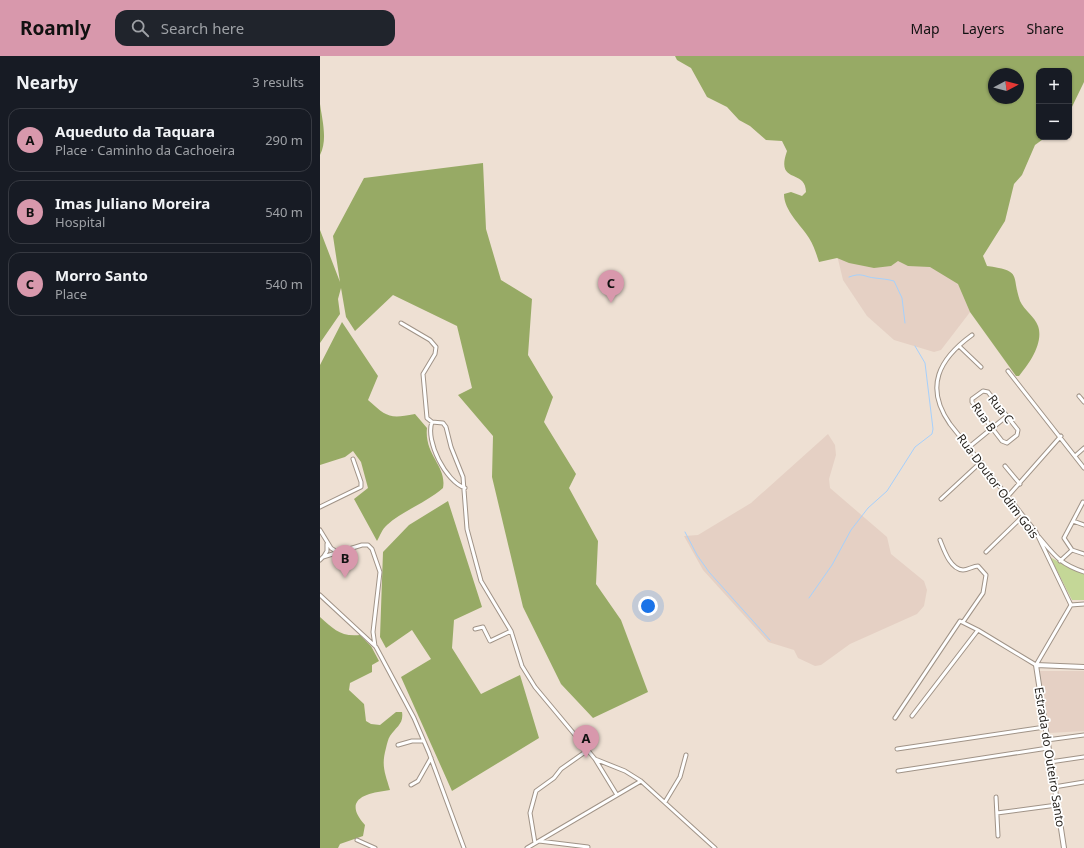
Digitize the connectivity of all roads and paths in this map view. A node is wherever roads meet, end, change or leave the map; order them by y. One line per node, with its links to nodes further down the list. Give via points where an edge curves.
1 (401, 323): 10 (street, via 430,340 436,347 435,354 423,374 427,418)
2 (972, 335): 3 (street, Rua Doutor Odim Gois)
3 (959, 346): 4 (street); 14 (street, Rua Doutor Odim Gois, via 938,374 936,396 941,411)
4 (980, 367)
5 (1008, 371): 12 (street)
6 (983, 391): 9 (street, Rua C, via 988,392); 11 (street, Rua B, via 972,400)
7 (1079, 396): 8 (street)
8 (1084, 402)
9 (1007, 416): 11 (street); 13 (street, Rua C, via 1018,430 1017,435)
10 (432, 422): 22 (street, via 434,449 454,481); 22 (street, via 445,424)
11 (992, 428): 13 (street, Rua B, via 1002,441); 14 (street)
12 (1061, 436): 16 (street); 21 (street)
13 (1007, 443)
14 (969, 447): 18 (street, Rua Doutor Odim Gois)
15 (1084, 448): 16 (street)
16 (1075, 456): 20 (street)
17 (353, 459): 26 (street, via 361,487)
18 (981, 462): 23 (street, Rua Doutor Odim Gois); 24 (street)
19 (1005, 466): 21 (street)
20 (1084, 468)
21 (1020, 484): 23 (street)
22 (465, 488): 47 (street, via 467,528 477,569 484,587)
23 (1008, 496): 27 (street, Rua Doutor Odim Gois)
24 (941, 499)
25 (1083, 502): 28 (street)
26 (320, 507)
27 (1023, 516): 31 (street, Rua Doutor Odim Gois); 36 (street)
28 (1073, 521): 29 (street); 34 (street, via 1064,538)
29 (1084, 525)
30 (320, 530): 33 (street)
31 (1036, 532): 40 (street); 44 (street, Rua Doutor Odim Gois)
32 (940, 540): 45 (street, via 949,559 958,568 966,570 978,566 986,574 983,593)
33 (327, 543): 35 (street, via 332,550); 38 (street, via 328,549)
34 (1072, 550): 37 (street); 40 (street)
35 (338, 552): 38 (street); 49 (street, via 362,545 368,545 372,549 380,572 373,632)
36 (986, 552)
37 (1084, 554)
38 (323, 557): 39 (street)
39 (320, 560)
40 (1060, 561): 41 (street, via 1067,567)
41 (1084, 572)
42 (320, 595): 49 (street)
43 (1084, 604): 44 (street)
44 (1071, 605): 50 (street)
45 (961, 622): 48 (street); 53 (street)
46 (475, 629): 47 (street, via 483,627 490,641)
47 (511, 630): 61 (street, via 522,666 535,687)
48 (978, 630): 50 (street); 52 (street)
49 (376, 647): 57 (street)
50 (1036, 665): 51 (street); 54 (street, Estrada do Outeiro Santo)
51 (1084, 667)
52 (912, 716)
53 (895, 718)
54 (1045, 727): 56 (street, Estrada do Outeiro Santo); 60 (street)
55 (1084, 735): 56 (street)
56 (1047, 740): 59 (street, Estrada do Outeiro Santo)
57 (424, 741): 58 (street); 64 (street)
58 (398, 745)
59 (1048, 748): 66 (street, Estrada do Outeiro Santo); 67 (street)
60 (897, 749)
61 (589, 752): 65 (street); 80 (street, via 561,769 554,778 536,791 530,813)
62 (686, 755): 74 (street, via 680,777)
63 (1084, 757): 66 (street)
64 (431, 758): 70 (street, via 418,781); 83 (street)
65 (595, 759): 68 (street); 72 (street)
66 (1050, 762): 71 (street, Estrada do Outeiro Santo)
67 (898, 771)
68 (641, 781): 72 (street); 74 (street)
69 (1084, 782): 71 (street)
70 (411, 785)
71 (1054, 787): 75 (street, Estrada do Outeiro Santo)
72 (617, 795): 79 (street)
73 (996, 797): 76 (street)
74 (665, 802): 85 (street)
75 (1057, 805): 76 (street); 86 (street, Estrada do Outeiro Santo)
76 (997, 813): 77 (street)
77 (998, 836)
78 (357, 840): 82 (street)
79 (539, 841): 80 (street); 81 (street)
80 (535, 844): 84 (street)
81 (588, 847)
82 (375, 848)
83 (464, 848)
84 (527, 848)
85 (715, 848)
86 (1064, 848)

